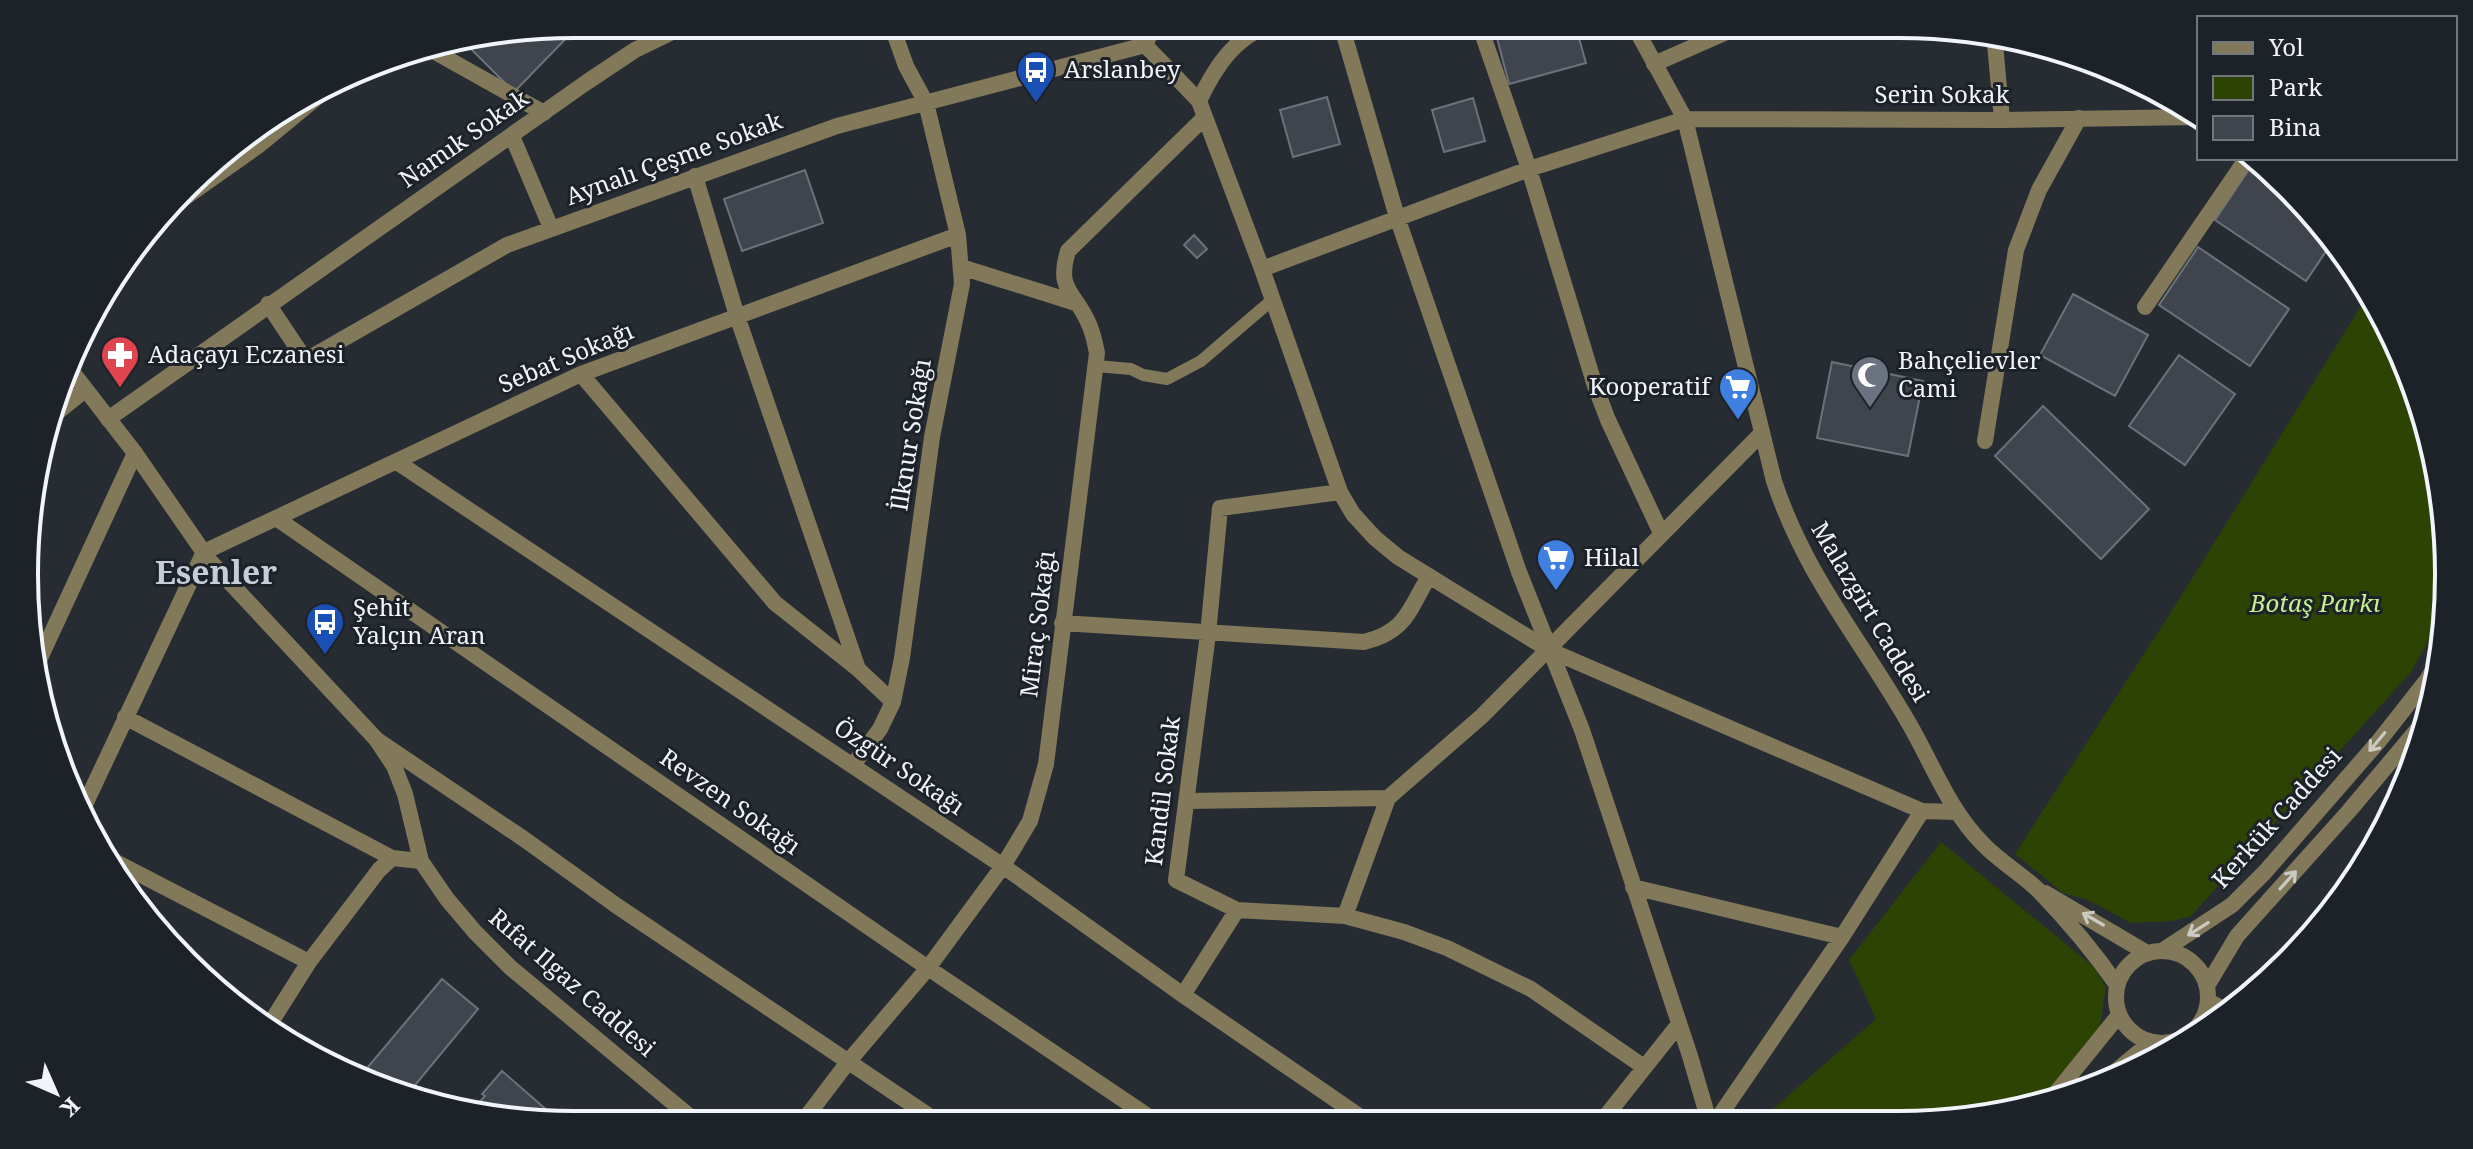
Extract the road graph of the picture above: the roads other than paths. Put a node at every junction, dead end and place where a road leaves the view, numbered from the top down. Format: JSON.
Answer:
{"nodes":[{"id":1,"x":655,"y":38,"type":"edge"},
{"id":2,"x":896,"y":38,"type":"edge"},
{"id":3,"x":1141,"y":38,"type":"edge"},
{"id":4,"x":1148,"y":38,"type":"edge"},
{"id":5,"x":1246,"y":38,"type":"edge"},
{"id":6,"x":1345,"y":38,"type":"edge"},
{"id":7,"x":1484,"y":38,"type":"edge"},
{"id":8,"x":1640,"y":38,"type":"edge"},
{"id":9,"x":1713,"y":38,"type":"edge"},
{"id":10,"x":1145,"y":45,"type":"junction"},
{"id":11,"x":1995,"y":47,"type":"edge"},
{"id":12,"x":440,"y":55,"type":"edge"},
{"id":13,"x":1654,"y":64,"type":"junction"},
{"id":14,"x":926,"y":103,"type":"junction"},
{"id":15,"x":1202,"y":109,"type":"junction"},
{"id":16,"x":544,"y":113,"type":"junction"},
{"id":17,"x":2179,"y":117,"type":"edge"},
{"id":18,"x":2079,"y":118,"type":"junction"},
{"id":19,"x":1685,"y":119,"type":"junction"},
{"id":20,"x":290,"y":120,"type":"edge"},
{"id":21,"x":2002,"y":120,"type":"junction"},
{"id":22,"x":512,"y":136,"type":"junction"},
{"id":23,"x":2243,"y":164,"type":"edge"},
{"id":24,"x":1529,"y":169,"type":"junction"},
{"id":25,"x":216,"y":176,"type":"edge"},
{"id":26,"x":695,"y":176,"type":"junction"},
{"id":27,"x":1397,"y":217,"type":"junction"},
{"id":28,"x":551,"y":228,"type":"junction"},
{"id":29,"x":958,"y":235,"type":"junction"},
{"id":30,"x":961,"y":267,"type":"junction"},
{"id":31,"x":1262,"y":269,"type":"junction"},
{"id":32,"x":1272,"y":300,"type":"junction"},
{"id":33,"x":1076,"y":303,"type":"junction"},
{"id":34,"x":268,"y":304,"type":"junction"},
{"id":35,"x":2145,"y":307,"type":"dead end"},
{"id":36,"x":737,"y":316,"type":"junction"},
{"id":37,"x":1096,"y":366,"type":"junction"},
{"id":38,"x":581,"y":374,"type":"junction"},
{"id":39,"x":76,"y":377,"type":"edge"},
{"id":40,"x":85,"y":390,"type":"junction"},
{"id":41,"x":65,"y":406,"type":"edge"},
{"id":42,"x":108,"y":419,"type":"junction"},
{"id":43,"x":1761,"y":434,"type":"junction"},
{"id":44,"x":1985,"y":441,"type":"dead end"},
{"id":45,"x":135,"y":453,"type":"junction"},
{"id":46,"x":397,"y":462,"type":"junction"},
{"id":47,"x":1340,"y":492,"type":"junction"},
{"id":48,"x":276,"y":518,"type":"junction"},
{"id":49,"x":1661,"y":533,"type":"junction"},
{"id":50,"x":204,"y":552,"type":"junction"},
{"id":51,"x":1429,"y":576,"type":"junction"},
{"id":52,"x":1062,"y":623,"type":"junction"},
{"id":53,"x":1208,"y":634,"type":"junction"},
{"id":54,"x":44,"y":650,"type":"edge"},
{"id":55,"x":1549,"y":650,"type":"junction"},
{"id":56,"x":858,"y":669,"type":"junction"},
{"id":57,"x":2425,"y":680,"type":"edge"},
{"id":58,"x":2411,"y":700,"type":"junction"},
{"id":59,"x":893,"y":702,"type":"junction"},
{"id":60,"x":2418,"y":707,"type":"edge"},
{"id":61,"x":125,"y":717,"type":"junction"},
{"id":62,"x":2410,"y":738,"type":"edge"},
{"id":63,"x":376,"y":739,"type":"junction"},
{"id":64,"x":853,"y":765,"type":"junction"},
{"id":65,"x":1388,"y":798,"type":"junction"},
{"id":66,"x":87,"y":799,"type":"edge"},
{"id":67,"x":1186,"y":801,"type":"junction"},
{"id":68,"x":1922,"y":811,"type":"junction"},
{"id":69,"x":1956,"y":812,"type":"junction"},
{"id":70,"x":392,"y":858,"type":"junction"},
{"id":71,"x":421,"y":861,"type":"junction"},
{"id":72,"x":124,"y":866,"type":"edge"},
{"id":73,"x":1003,"y":866,"type":"junction"},
{"id":74,"x":1633,"y":887,"type":"junction"},
{"id":75,"x":2036,"y":889,"type":"junction"},
{"id":76,"x":1237,"y":910,"type":"junction"},
{"id":77,"x":1345,"y":916,"type":"junction"},
{"id":78,"x":1842,"y":937,"type":"junction"},
{"id":79,"x":2155,"y":952,"type":"junction"},
{"id":80,"x":309,"y":962,"type":"junction"},
{"id":81,"x":928,"y":968,"type":"junction"},
{"id":82,"x":2117,"y":985,"type":"junction"},
{"id":83,"x":2207,"y":993,"type":"junction"},
{"id":84,"x":1183,"y":995,"type":"junction"},
{"id":85,"x":2220,"y":1004,"type":"edge"},
{"id":86,"x":2119,"y":1015,"type":"junction"},
{"id":87,"x":2203,"y":1016,"type":"edge"},
{"id":88,"x":273,"y":1019,"type":"edge"},
{"id":89,"x":1679,"y":1024,"type":"junction"},
{"id":90,"x":2155,"y":1046,"type":"edge"},
{"id":91,"x":848,"y":1062,"type":"junction"},
{"id":92,"x":1644,"y":1067,"type":"junction"},
{"id":93,"x":2062,"y":1086,"type":"edge"},
{"id":94,"x":683,"y":1111,"type":"edge"},
{"id":95,"x":811,"y":1111,"type":"edge"},
{"id":96,"x":922,"y":1111,"type":"edge"},
{"id":97,"x":1140,"y":1111,"type":"edge"},
{"id":98,"x":1352,"y":1111,"type":"edge"},
{"id":99,"x":1610,"y":1111,"type":"edge"},
{"id":100,"x":1706,"y":1111,"type":"edge"},
{"id":101,"x":1723,"y":1111,"type":"edge"}],
"edges":[{"from":1,"to":16,"type":"street","name":"Namık Sokak"},
{"from":2,"to":14,"type":"street","name":"İlknur Sokağı"},
{"from":3,"to":10,"type":"street"},
{"from":4,"to":10,"type":"street"},
{"from":5,"to":15,"type":"street","name":"Miraç Sokağı"},
{"from":6,"to":27,"type":"street"},
{"from":7,"to":24,"type":"street"},
{"from":8,"to":13,"type":"street","name":"Malazgirt Caddesi"},
{"from":9,"to":13,"type":"street"},
{"from":10,"to":14,"type":"street","name":"Aynalı Çeşme Sokak"},
{"from":10,"to":15,"type":"street"},
{"from":11,"to":21,"type":"street"},
{"from":12,"to":16,"type":"street"},
{"from":13,"to":19,"type":"street","name":"Malazgirt Caddesi"},
{"from":14,"to":26,"type":"street","name":"Aynalı Çeşme Sokak"},
{"from":14,"to":29,"type":"street","name":"İlknur Sokağı"},
{"from":15,"to":31,"type":"street"},
{"from":15,"to":33,"type":"street","name":"Miraç Sokağı"},
{"from":16,"to":22,"type":"street","name":"Namık Sokak"},
{"from":17,"to":18,"type":"street","name":"Serin Sokak"},
{"from":18,"to":21,"type":"street","name":"Serin Sokak"},
{"from":18,"to":44,"type":"street"},
{"from":19,"to":21,"type":"street","name":"Serin Sokak"},
{"from":19,"to":24,"type":"street","name":"Serin Sokak"},
{"from":19,"to":43,"type":"street","name":"Malazgirt Caddesi"},
{"from":20,"to":25,"type":"street"},
{"from":22,"to":28,"type":"street"},
{"from":22,"to":34,"type":"street","name":"Namık Sokak"},
{"from":23,"to":35,"type":"street"},
{"from":24,"to":27,"type":"street","name":"Serin Sokak"},
{"from":24,"to":49,"type":"street"},
{"from":26,"to":28,"type":"street","name":"Aynalı Çeşme Sokak"},
{"from":26,"to":36,"type":"street"},
{"from":27,"to":31,"type":"street","name":"Serin Sokak"},
{"from":27,"to":55,"type":"street"},
{"from":28,"to":34,"type":"street","name":"Aynalı Çeşme Sokak"},
{"from":29,"to":30,"type":"street","name":"İlknur Sokağı"},
{"from":29,"to":36,"type":"street","name":"Sebat Sokağı"},
{"from":30,"to":33,"type":"street"},
{"from":30,"to":59,"type":"street","name":"İlknur Sokağı"},
{"from":31,"to":32,"type":"street"},
{"from":32,"to":37,"type":"lane"},
{"from":32,"to":47,"type":"street"},
{"from":33,"to":37,"type":"street","name":"Miraç Sokağı"},
{"from":34,"to":42,"type":"street","name":"Namık Sokak"},
{"from":36,"to":38,"type":"street","name":"Sebat Sokağı"},
{"from":36,"to":56,"type":"street"},
{"from":37,"to":52,"type":"street","name":"Miraç Sokağı"},
{"from":38,"to":46,"type":"street","name":"Sebat Sokağı"},
{"from":38,"to":56,"type":"street"},
{"from":39,"to":40,"type":"street","name":"Rıfat Ilgaz Caddesi"},
{"from":40,"to":41,"type":"street"},
{"from":40,"to":42,"type":"street","name":"Rıfat Ilgaz Caddesi"},
{"from":42,"to":45,"type":"street","name":"Rıfat Ilgaz Caddesi"},
{"from":43,"to":49,"type":"street"},
{"from":43,"to":69,"type":"street","name":"Malazgirt Caddesi"},
{"from":45,"to":50,"type":"street","name":"Rıfat Ilgaz Caddesi"},
{"from":45,"to":54,"type":"street"},
{"from":46,"to":48,"type":"street","name":"Sebat Sokağı"},
{"from":46,"to":64,"type":"street","name":"Özgür Sokağı"},
{"from":47,"to":51,"type":"street"},
{"from":47,"to":53,"type":"street","name":"Kandil Sokak"},
{"from":48,"to":50,"type":"street","name":"Sebat Sokağı"},
{"from":48,"to":81,"type":"street","name":"Revzen Sokağı"},
{"from":49,"to":55,"type":"street"},
{"from":50,"to":61,"type":"street"},
{"from":50,"to":63,"type":"street","name":"Rıfat Ilgaz Caddesi"},
{"from":51,"to":53,"type":"street"},
{"from":51,"to":55,"type":"street"},
{"from":52,"to":53,"type":"street"},
{"from":52,"to":73,"type":"street","name":"Miraç Sokağı"},
{"from":53,"to":67,"type":"street","name":"Kandil Sokak"},
{"from":55,"to":65,"type":"street"},
{"from":55,"to":68,"type":"street"},
{"from":55,"to":74,"type":"street"},
{"from":56,"to":59,"type":"street"},
{"from":57,"to":58,"type":"street","name":"Kerkük Caddesi"},
{"from":58,"to":60,"type":"street","name":"Kerkük Caddesi"},
{"from":58,"to":79,"type":"street","name":"Kerkük Caddesi","one_way":true},
{"from":59,"to":64,"type":"street","name":"İlknur Sokağı"},
{"from":61,"to":66,"type":"street"},
{"from":61,"to":70,"type":"street"},
{"from":83,"to":62,"type":"street","name":"Kerkük Caddesi","one_way":true},
{"from":63,"to":71,"type":"street","name":"Rıfat Ilgaz Caddesi"},
{"from":63,"to":91,"type":"street"},
{"from":64,"to":73,"type":"street","name":"Özgür Sokağı"},
{"from":65,"to":67,"type":"street"},
{"from":65,"to":77,"type":"street"},
{"from":67,"to":76,"type":"street","name":"Kandil Sokak"},
{"from":68,"to":69,"type":"street"},
{"from":68,"to":78,"type":"street"},
{"from":69,"to":75,"type":"street","name":"Malazgirt Caddesi"},
{"from":70,"to":71,"type":"street"},
{"from":70,"to":80,"type":"street"},
{"from":71,"to":94,"type":"street","name":"Rıfat Ilgaz Caddesi"},
{"from":72,"to":80,"type":"street"},
{"from":73,"to":81,"type":"street","name":"Miraç Sokağı"},
{"from":73,"to":84,"type":"street","name":"Özgür Sokağı"},
{"from":74,"to":78,"type":"street"},
{"from":74,"to":89,"type":"street"},
{"from":79,"to":75,"type":"street","one_way":true},
{"from":75,"to":82,"type":"street","name":"Malazgirt Caddesi"},
{"from":76,"to":77,"type":"street","name":"Kandil Sokak"},
{"from":76,"to":84,"type":"street"},
{"from":77,"to":92,"type":"street","name":"Kandil Sokak"},
{"from":78,"to":101,"type":"street"},
{"from":79,"to":82,"type":"street"},
{"from":79,"to":83,"type":"street"},
{"from":80,"to":88,"type":"street"},
{"from":81,"to":91,"type":"street","name":"Miraç Sokağı"},
{"from":81,"to":97,"type":"street","name":"Revzen Sokağı"},
{"from":82,"to":86,"type":"street"},
{"from":83,"to":85,"type":"street"},
{"from":83,"to":87,"type":"street"},
{"from":84,"to":98,"type":"street","name":"Özgür Sokağı"},
{"from":86,"to":90,"type":"street"},
{"from":86,"to":93,"type":"street"},
{"from":89,"to":92,"type":"street"},
{"from":89,"to":100,"type":"street"},
{"from":91,"to":95,"type":"street","name":"Miraç Sokağı"},
{"from":91,"to":96,"type":"street"},
{"from":92,"to":99,"type":"street"}]}
